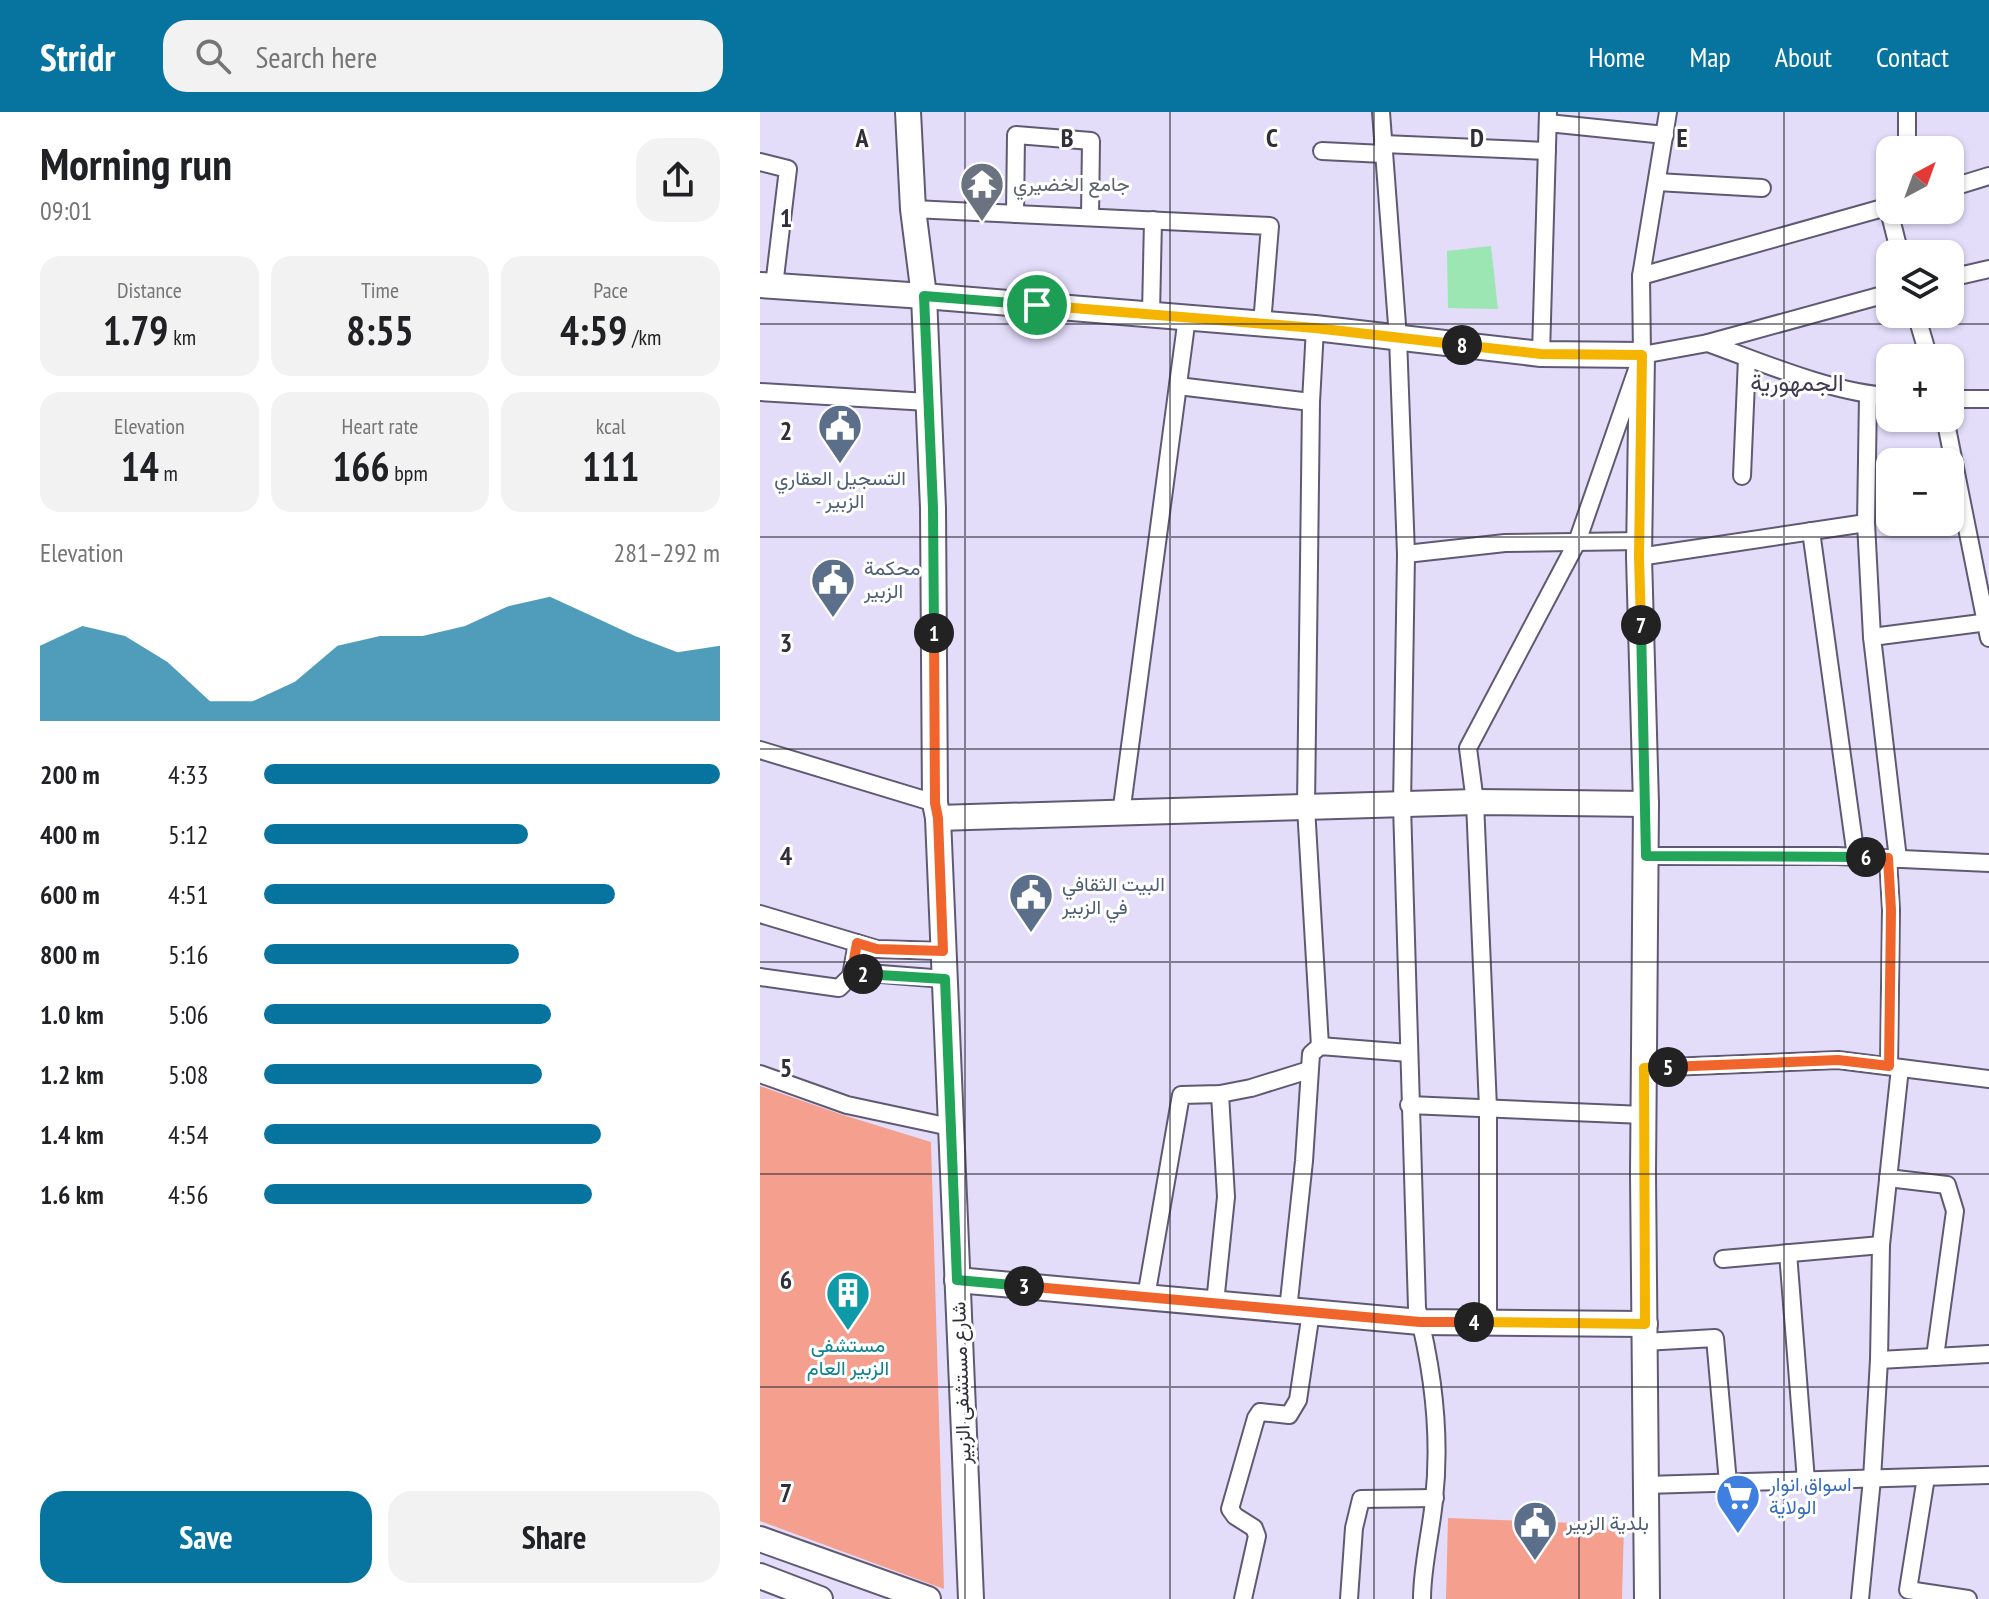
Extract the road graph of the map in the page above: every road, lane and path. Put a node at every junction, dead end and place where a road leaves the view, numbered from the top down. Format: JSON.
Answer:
{"nodes":[{"id":1,"x":908,"y":112,"type":"edge"},
{"id":2,"x":1381,"y":112,"type":"edge"},
{"id":3,"x":1668,"y":112,"type":"edge"},
{"id":4,"x":1907,"y":112,"type":"edge"},
{"id":5,"x":1548,"y":118,"type":"edge"},
{"id":6,"x":1665,"y":135,"type":"junction"},
{"id":7,"x":1907,"y":136,"type":"edge"},
{"id":8,"x":1384,"y":149,"type":"junction"},
{"id":9,"x":1322,"y":151,"type":"dead end"},
{"id":10,"x":1547,"y":151,"type":"junction"},
{"id":11,"x":760,"y":162,"type":"edge"},
{"id":12,"x":1989,"y":176,"type":"edge"},
{"id":13,"x":1657,"y":182,"type":"junction"},
{"id":14,"x":1964,"y":184,"type":"edge"},
{"id":15,"x":1762,"y":188,"type":"dead end"},
{"id":16,"x":913,"y":209,"type":"junction"},
{"id":17,"x":1876,"y":210,"type":"edge"},
{"id":18,"x":1015,"y":214,"type":"junction"},
{"id":19,"x":1090,"y":217,"type":"junction"},
{"id":20,"x":1153,"y":220,"type":"junction"},
{"id":21,"x":1989,"y":269,"type":"edge"},
{"id":22,"x":1964,"y":275,"type":"edge"},
{"id":23,"x":1641,"y":276,"type":"junction"},
{"id":24,"x":767,"y":286,"type":"edge"},
{"id":25,"x":924,"y":296,"type":"junction"},
{"id":26,"x":1876,"y":297,"type":"edge"},
{"id":27,"x":1151,"y":314,"type":"junction"},
{"id":28,"x":1187,"y":317,"type":"junction"},
{"id":29,"x":1262,"y":324,"type":"junction"},
{"id":30,"x":1315,"y":328,"type":"junction"},
{"id":31,"x":1398,"y":338,"type":"junction"},
{"id":32,"x":1708,"y":343,"type":"junction"},
{"id":33,"x":1541,"y":354,"type":"junction"},
{"id":34,"x":1642,"y":355,"type":"junction"},
{"id":35,"x":1747,"y":358,"type":"junction"},
{"id":36,"x":1178,"y":386,"type":"junction"},
{"id":37,"x":760,"y":392,"type":"edge"},
{"id":38,"x":1868,"y":396,"type":"junction"},
{"id":39,"x":1876,"y":396,"type":"edge"},
{"id":40,"x":1964,"y":399,"type":"edge"},
{"id":41,"x":1989,"y":399,"type":"edge"},
{"id":42,"x":928,"y":402,"type":"junction"},
{"id":43,"x":1311,"y":402,"type":"junction"},
{"id":44,"x":1948,"y":432,"type":"edge"},
{"id":45,"x":1742,"y":476,"type":"dead end"},
{"id":46,"x":1866,"y":523,"type":"junction"},
{"id":47,"x":1811,"y":531,"type":"junction"},
{"id":48,"x":1577,"y":542,"type":"junction"},
{"id":49,"x":1640,"y":549,"type":"junction"},
{"id":50,"x":1406,"y":554,"type":"junction"},
{"id":51,"x":1988,"y":627,"type":"edge"},
{"id":52,"x":1872,"y":637,"type":"junction"},
{"id":53,"x":760,"y":750,"type":"edge"},
{"id":54,"x":1475,"y":802,"type":"junction"},
{"id":55,"x":1646,"y":804,"type":"junction"},
{"id":56,"x":1402,"y":805,"type":"junction"},
{"id":57,"x":1306,"y":807,"type":"junction"},
{"id":58,"x":936,"y":810,"type":"junction"},
{"id":59,"x":1121,"y":814,"type":"junction"},
{"id":60,"x":1646,"y":856,"type":"junction"},
{"id":61,"x":1856,"y":857,"type":"junction"},
{"id":62,"x":1893,"y":859,"type":"junction"},
{"id":63,"x":1989,"y":863,"type":"edge"},
{"id":64,"x":760,"y":914,"type":"edge"},
{"id":65,"x":857,"y":943,"type":"junction"},
{"id":66,"x":943,"y":951,"type":"junction"},
{"id":67,"x":851,"y":976,"type":"junction"},
{"id":68,"x":760,"y":977,"type":"edge"},
{"id":69,"x":945,"y":979,"type":"junction"},
{"id":70,"x":1320,"y":1046,"type":"junction"},
{"id":71,"x":1409,"y":1053,"type":"junction"},
{"id":72,"x":1895,"y":1067,"type":"junction"},
{"id":73,"x":1644,"y":1068,"type":"junction"},
{"id":74,"x":1309,"y":1070,"type":"junction"},
{"id":75,"x":760,"y":1074,"type":"edge"},
{"id":76,"x":1989,"y":1079,"type":"edge"},
{"id":77,"x":1220,"y":1094,"type":"junction"},
{"id":78,"x":1409,"y":1105,"type":"junction"},
{"id":79,"x":1488,"y":1108,"type":"junction"},
{"id":80,"x":1644,"y":1115,"type":"junction"},
{"id":81,"x":950,"y":1127,"type":"junction"},
{"id":82,"x":1888,"y":1178,"type":"junction"},
{"id":83,"x":1881,"y":1245,"type":"junction"},
{"id":84,"x":1788,"y":1253,"type":"junction"},
{"id":85,"x":1723,"y":1259,"type":"dead end"},
{"id":86,"x":957,"y":1280,"type":"junction"},
{"id":87,"x":1146,"y":1297,"type":"junction"},
{"id":88,"x":1215,"y":1303,"type":"junction"},
{"id":89,"x":1299,"y":1311,"type":"junction"},
{"id":90,"x":1420,"y":1322,"type":"junction"},
{"id":91,"x":1488,"y":1323,"type":"junction"},
{"id":92,"x":1644,"y":1333,"type":"junction"},
{"id":93,"x":1989,"y":1354,"type":"edge"},
{"id":94,"x":1935,"y":1357,"type":"junction"},
{"id":95,"x":1879,"y":1360,"type":"junction"},
{"id":96,"x":1989,"y":1475,"type":"edge"},
{"id":97,"x":1926,"y":1477,"type":"junction"},
{"id":98,"x":1872,"y":1479,"type":"junction"},
{"id":99,"x":1806,"y":1481,"type":"junction"},
{"id":100,"x":1728,"y":1483,"type":"junction"},
{"id":101,"x":1646,"y":1485,"type":"junction"},
{"id":102,"x":1435,"y":1498,"type":"junction"},
{"id":103,"x":760,"y":1539,"type":"edge"},
{"id":104,"x":760,"y":1576,"type":"edge"},
{"id":105,"x":820,"y":1599,"type":"edge"},
{"id":106,"x":928,"y":1599,"type":"edge"},
{"id":107,"x":971,"y":1599,"type":"edge"},
{"id":108,"x":1243,"y":1599,"type":"edge"},
{"id":109,"x":1349,"y":1599,"type":"edge"},
{"id":110,"x":1422,"y":1599,"type":"edge"},
{"id":111,"x":1647,"y":1599,"type":"edge"},
{"id":112,"x":1860,"y":1599,"type":"edge"},
{"id":113,"x":1968,"y":1599,"type":"edge"}],
"edges":[{"from":1,"to":16,"type":"street","name":"شارع مستشفى الزبير"},
{"from":2,"to":8,"type":"street"},
{"from":3,"to":6,"type":"street"},
{"from":4,"to":7,"type":"street"},
{"from":5,"to":6,"type":"street"},
{"from":5,"to":10,"type":"street"},
{"from":6,"to":13,"type":"street"},
{"from":8,"to":9,"type":"street"},
{"from":8,"to":10,"type":"street"},
{"from":8,"to":31,"type":"street"},
{"from":10,"to":33,"type":"street"},
{"from":11,"to":24,"type":"street"},
{"from":12,"to":14,"type":"street"},
{"from":13,"to":15,"type":"street"},
{"from":13,"to":23,"type":"street"},
{"from":16,"to":18,"type":"street"},
{"from":16,"to":25,"type":"street","name":"شارع مستشفى الزبير"},
{"from":17,"to":23,"type":"street"},
{"from":18,"to":19,"type":"street"},
{"from":18,"to":19,"type":"street"},
{"from":19,"to":20,"type":"street"},
{"from":20,"to":27,"type":"street"},
{"from":20,"to":29,"type":"street"},
{"from":21,"to":22,"type":"street"},
{"from":23,"to":34,"type":"street"},
{"from":24,"to":25,"type":"street"},
{"from":25,"to":27,"type":"street"},
{"from":25,"to":42,"type":"street","name":"شارع مستشفى الزبير"},
{"from":26,"to":32,"type":"street"},
{"from":27,"to":28,"type":"street"},
{"from":28,"to":29,"type":"street"},
{"from":28,"to":36,"type":"street"},
{"from":29,"to":30,"type":"street"},
{"from":30,"to":31,"type":"street"},
{"from":30,"to":43,"type":"street"},
{"from":31,"to":33,"type":"street"},
{"from":31,"to":50,"type":"street"},
{"from":32,"to":34,"type":"street"},
{"from":32,"to":35,"type":"street"},
{"from":33,"to":34,"type":"street"},
{"from":34,"to":48,"type":"street"},
{"from":34,"to":49,"type":"street"},
{"from":35,"to":38,"type":"street"},
{"from":35,"to":45,"type":"street"},
{"from":36,"to":43,"type":"street"},
{"from":36,"to":59,"type":"street"},
{"from":37,"to":42,"type":"street"},
{"from":38,"to":39,"type":"street"},
{"from":38,"to":46,"type":"street"},
{"from":40,"to":41,"type":"street"},
{"from":42,"to":58,"type":"street","name":"شارع مستشفى الزبير"},
{"from":43,"to":57,"type":"street"},
{"from":44,"to":51,"type":"street"},
{"from":46,"to":47,"type":"street"},
{"from":46,"to":52,"type":"street"},
{"from":47,"to":49,"type":"street"},
{"from":47,"to":61,"type":"street"},
{"from":48,"to":49,"type":"street"},
{"from":48,"to":50,"type":"street"},
{"from":48,"to":54,"type":"street"},
{"from":49,"to":55,"type":"street"},
{"from":50,"to":56,"type":"street"},
{"from":51,"to":52,"type":"street"},
{"from":52,"to":62,"type":"street"},
{"from":53,"to":58,"type":"street"},
{"from":54,"to":55,"type":"street"},
{"from":54,"to":56,"type":"street"},
{"from":54,"to":79,"type":"street"},
{"from":55,"to":60,"type":"street"},
{"from":56,"to":57,"type":"street"},
{"from":56,"to":71,"type":"street"},
{"from":57,"to":59,"type":"street"},
{"from":57,"to":70,"type":"street"},
{"from":58,"to":59,"type":"street"},
{"from":58,"to":66,"type":"street","name":"شارع مستشفى الزبير"},
{"from":60,"to":61,"type":"street"},
{"from":60,"to":73,"type":"street"},
{"from":61,"to":62,"type":"street"},
{"from":62,"to":63,"type":"street"},
{"from":62,"to":72,"type":"street"},
{"from":64,"to":65,"type":"street"},
{"from":65,"to":66,"type":"street"},
{"from":65,"to":67,"type":"street"},
{"from":66,"to":69,"type":"street","name":"شارع مستشفى الزبير"},
{"from":67,"to":68,"type":"street"},
{"from":67,"to":69,"type":"street"},
{"from":69,"to":81,"type":"street","name":"شارع مستشفى الزبير"},
{"from":70,"to":71,"type":"street"},
{"from":70,"to":74,"type":"street"},
{"from":71,"to":78,"type":"street"},
{"from":72,"to":73,"type":"street"},
{"from":72,"to":76,"type":"street"},
{"from":72,"to":82,"type":"street"},
{"from":73,"to":80,"type":"street"},
{"from":74,"to":77,"type":"street"},
{"from":74,"to":89,"type":"street"},
{"from":75,"to":81,"type":"street"},
{"from":77,"to":87,"type":"street"},
{"from":77,"to":88,"type":"street"},
{"from":78,"to":79,"type":"street"},
{"from":78,"to":90,"type":"street"},
{"from":79,"to":80,"type":"street"},
{"from":79,"to":91,"type":"street"},
{"from":80,"to":92,"type":"street"},
{"from":81,"to":86,"type":"street","name":"شارع مستشفى الزبير"},
{"from":82,"to":83,"type":"street"},
{"from":82,"to":94,"type":"street"},
{"from":83,"to":84,"type":"street"},
{"from":83,"to":95,"type":"street"},
{"from":84,"to":85,"type":"street"},
{"from":84,"to":99,"type":"street"},
{"from":86,"to":87,"type":"street"},
{"from":86,"to":107,"type":"street","name":"شارع مستشفى الزبير"},
{"from":87,"to":88,"type":"street"},
{"from":88,"to":89,"type":"street"},
{"from":89,"to":90,"type":"street"},
{"from":89,"to":108,"type":"street"},
{"from":90,"to":91,"type":"street"},
{"from":90,"to":102,"type":"street"},
{"from":91,"to":92,"type":"street"},
{"from":92,"to":100,"type":"street"},
{"from":92,"to":101,"type":"street"},
{"from":93,"to":94,"type":"street"},
{"from":94,"to":95,"type":"street"},
{"from":95,"to":98,"type":"street"},
{"from":96,"to":97,"type":"street"},
{"from":97,"to":98,"type":"street"},
{"from":97,"to":113,"type":"street"},
{"from":98,"to":99,"type":"street"},
{"from":98,"to":112,"type":"street"},
{"from":99,"to":100,"type":"street"},
{"from":100,"to":101,"type":"street"},
{"from":101,"to":111,"type":"street"},
{"from":102,"to":109,"type":"street"},
{"from":102,"to":110,"type":"street"},
{"from":103,"to":106,"type":"street"},
{"from":104,"to":105,"type":"street"}]}
